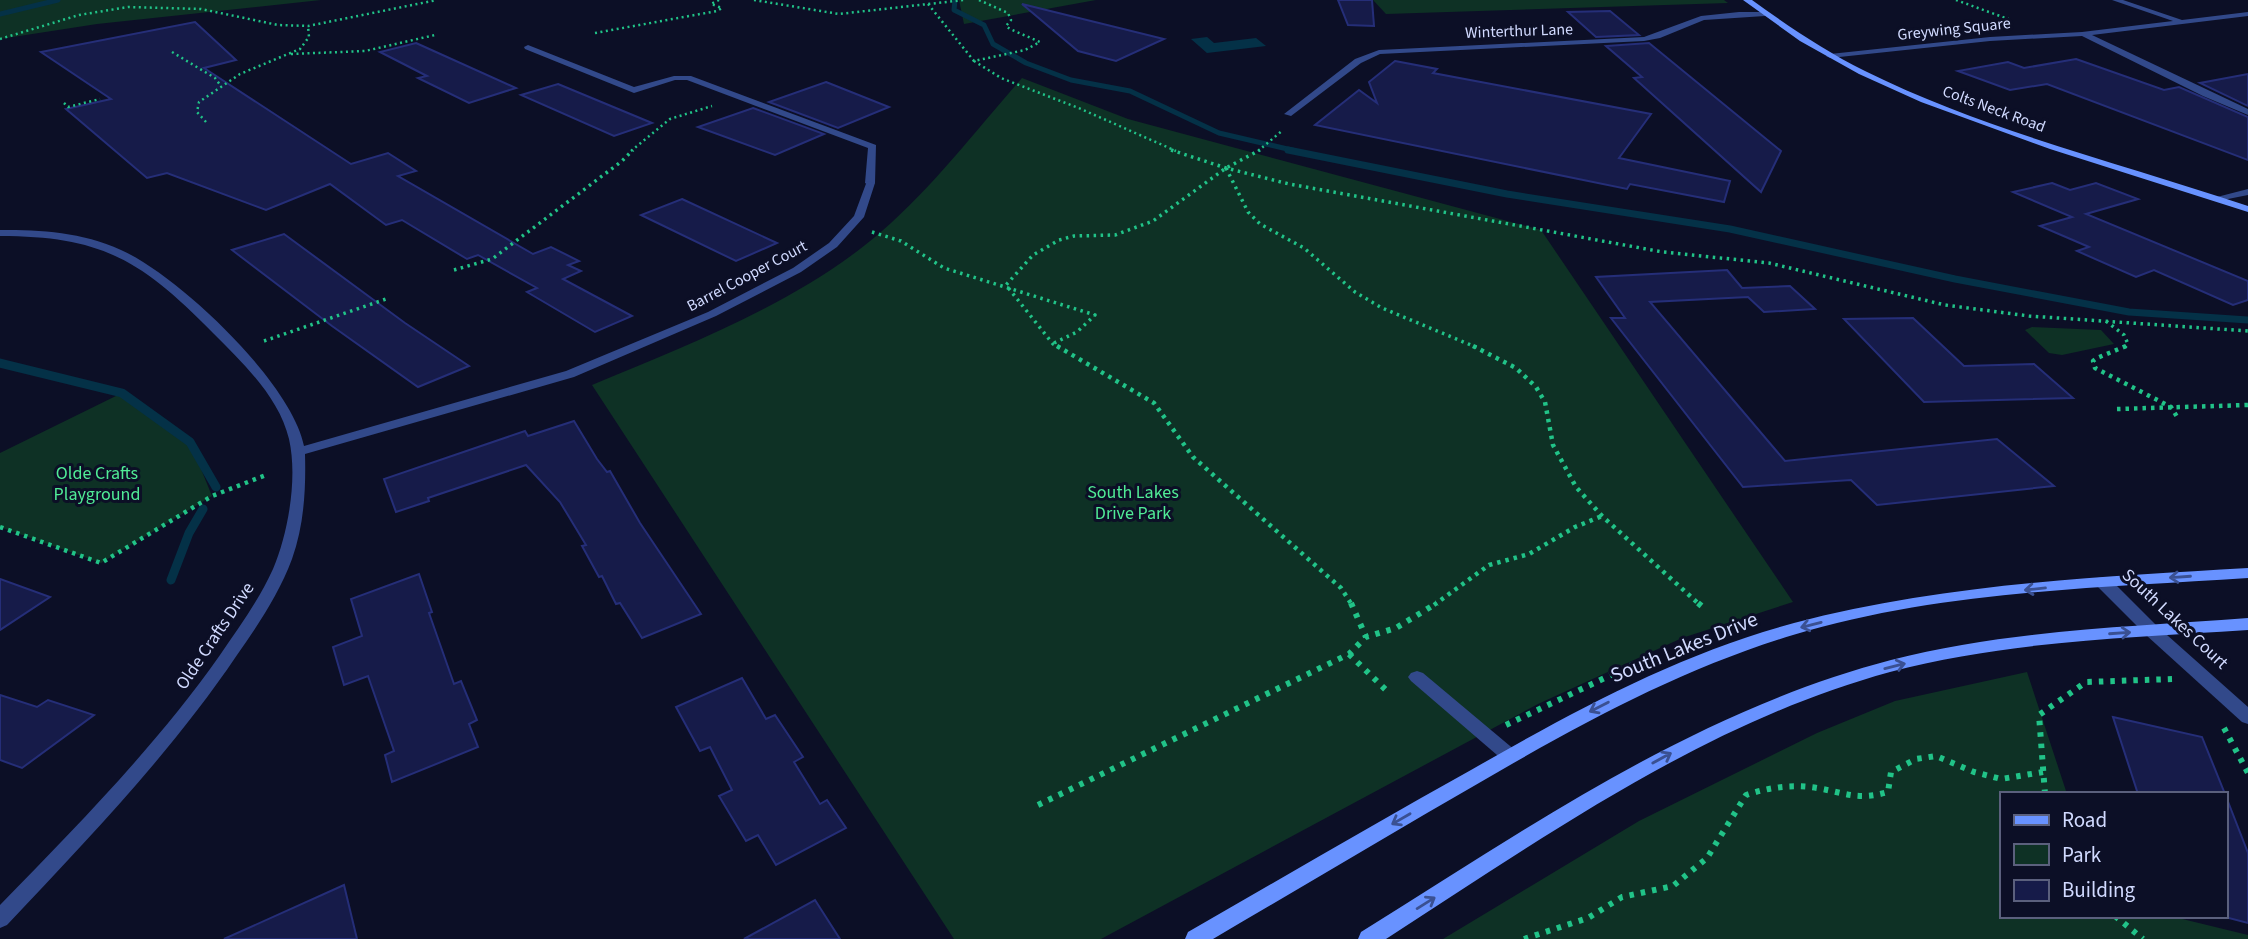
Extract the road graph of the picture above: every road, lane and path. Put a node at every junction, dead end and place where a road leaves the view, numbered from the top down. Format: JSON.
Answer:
{"nodes":[{"id":1,"x":437,"y":0,"type":"edge"},
{"id":2,"x":719,"y":0,"type":"edge"},
{"id":3,"x":754,"y":0,"type":"edge"},
{"id":4,"x":964,"y":0,"type":"edge"},
{"id":5,"x":979,"y":0,"type":"edge"},
{"id":6,"x":1747,"y":0,"type":"edge"},
{"id":7,"x":1956,"y":0,"type":"edge"},
{"id":8,"x":2116,"y":0,"type":"edge"},
{"id":9,"x":928,"y":4,"type":"junction"},
{"id":10,"x":1765,"y":14,"type":"junction"},
{"id":11,"x":2248,"y":14,"type":"edge"},
{"id":12,"x":2181,"y":21,"type":"junction"},
{"id":13,"x":308,"y":26,"type":"junction"},
{"id":14,"x":595,"y":33,"type":"dead end"},
{"id":15,"x":2082,"y":34,"type":"junction"},
{"id":16,"x":435,"y":36,"type":"dead end"},
{"id":17,"x":2038,"y":36,"type":"junction"},
{"id":18,"x":0,"y":39,"type":"edge"},
{"id":19,"x":528,"y":47,"type":"dead end"},
{"id":20,"x":172,"y":52,"type":"dead end"},
{"id":21,"x":290,"y":54,"type":"junction"},
{"id":22,"x":1830,"y":56,"type":"junction"},
{"id":23,"x":974,"y":61,"type":"junction"},
{"id":24,"x":221,"y":86,"type":"junction"},
{"id":25,"x":100,"y":99,"type":"dead end"},
{"id":26,"x":64,"y":103,"type":"dead end"},
{"id":27,"x":714,"y":105,"type":"dead end"},
{"id":28,"x":2248,"y":112,"type":"edge"},
{"id":29,"x":1288,"y":114,"type":"dead end"},
{"id":30,"x":206,"y":122,"type":"dead end"},
{"id":31,"x":1291,"y":125,"type":"dead end"},
{"id":32,"x":1226,"y":168,"type":"junction"},
{"id":33,"x":2248,"y":192,"type":"edge"},
{"id":34,"x":2218,"y":198,"type":"junction"},
{"id":35,"x":2248,"y":209,"type":"edge"},
{"id":36,"x":872,"y":232,"type":"dead end"},
{"id":37,"x":0,"y":233,"type":"edge"},
{"id":38,"x":454,"y":270,"type":"dead end"},
{"id":39,"x":1006,"y":285,"type":"junction"},
{"id":40,"x":389,"y":298,"type":"dead end"},
{"id":41,"x":2105,"y":321,"type":"junction"},
{"id":42,"x":2248,"y":331,"type":"edge"},
{"id":43,"x":264,"y":341,"type":"dead end"},
{"id":44,"x":1053,"y":344,"type":"junction"},
{"id":45,"x":2248,"y":405,"type":"edge"},
{"id":46,"x":2171,"y":407,"type":"junction"},
{"id":47,"x":2117,"y":409,"type":"dead end"},
{"id":48,"x":2179,"y":421,"type":"dead end"},
{"id":49,"x":298,"y":453,"type":"junction"},
{"id":50,"x":266,"y":475,"type":"dead end"},
{"id":51,"x":1602,"y":516,"type":"junction"},
{"id":52,"x":0,"y":527,"type":"edge"},
{"id":53,"x":2248,"y":573,"type":"edge"},
{"id":54,"x":2103,"y":582,"type":"junction"},
{"id":55,"x":1704,"y":608,"type":"dead end"},
{"id":56,"x":2248,"y":624,"type":"edge"},
{"id":57,"x":2152,"y":631,"type":"junction"},
{"id":58,"x":1366,"y":637,"type":"junction"},
{"id":59,"x":1349,"y":654,"type":"junction"},
{"id":60,"x":1417,"y":677,"type":"dead end"},
{"id":61,"x":2177,"y":680,"type":"dead end"},
{"id":62,"x":1388,"y":692,"type":"dead end"},
{"id":63,"x":2248,"y":717,"type":"edge"},
{"id":64,"x":2222,"y":725,"type":"dead end"},
{"id":65,"x":1510,"y":757,"type":"junction"},
{"id":66,"x":2043,"y":772,"type":"junction"},
{"id":67,"x":2248,"y":773,"type":"edge"},
{"id":68,"x":2045,"y":792,"type":"edge"},
{"id":69,"x":1038,"y":805,"type":"dead end"},
{"id":70,"x":2117,"y":918,"type":"edge"},
{"id":71,"x":0,"y":919,"type":"edge"},
{"id":72,"x":1195,"y":939,"type":"edge"},
{"id":73,"x":1368,"y":939,"type":"edge"},
{"id":74,"x":1524,"y":939,"type":"edge"},
{"id":75,"x":2143,"y":939,"type":"edge"}],
"edges":[{"from":1,"to":13,"type":"path"},
{"from":2,"to":14,"type":"path"},
{"from":3,"to":9,"type":"path"},
{"from":4,"to":9,"type":"path"},
{"from":5,"to":23,"type":"path"},
{"from":6,"to":10,"type":"main road","name":"Colts Neck Road"},
{"from":7,"to":17,"type":"path"},
{"from":8,"to":12,"type":"street","name":"Greywing Square"},
{"from":9,"to":23,"type":"path"},
{"from":10,"to":22,"type":"main road","name":"Colts Neck Road"},
{"from":10,"to":29,"type":"street","name":"Winterthur Lane"},
{"from":11,"to":12,"type":"street","name":"Greywing Square"},
{"from":12,"to":15,"type":"street","name":"Greywing Square"},
{"from":13,"to":18,"type":"path"},
{"from":13,"to":21,"type":"path"},
{"from":15,"to":17,"type":"street","name":"Greywing Square"},
{"from":15,"to":28,"type":"street","name":"Greywing Square"},
{"from":16,"to":21,"type":"path"},
{"from":17,"to":22,"type":"street","name":"Greywing Square"},
{"from":19,"to":49,"type":"street","name":"Barrel Cooper Court"},
{"from":20,"to":24,"type":"path"},
{"from":21,"to":24,"type":"path"},
{"from":22,"to":34,"type":"main road","name":"Colts Neck Road"},
{"from":23,"to":32,"type":"path"},
{"from":24,"to":30,"type":"path"},
{"from":25,"to":26,"type":"path"},
{"from":27,"to":38,"type":"path"},
{"from":31,"to":32,"type":"path"},
{"from":32,"to":39,"type":"path"},
{"from":32,"to":41,"type":"path"},
{"from":32,"to":51,"type":"path"},
{"from":33,"to":34,"type":"street"},
{"from":34,"to":35,"type":"main road","name":"Colts Neck Road"},
{"from":36,"to":39,"type":"path"},
{"from":37,"to":49,"type":"street","name":"Olde Crafts Drive"},
{"from":39,"to":44,"type":"path"},
{"from":39,"to":44,"type":"path"},
{"from":40,"to":43,"type":"path"},
{"from":41,"to":42,"type":"path"},
{"from":41,"to":46,"type":"path"},
{"from":44,"to":58,"type":"path"},
{"from":45,"to":46,"type":"path"},
{"from":46,"to":47,"type":"path"},
{"from":46,"to":48,"type":"path"},
{"from":49,"to":71,"type":"street","name":"Olde Crafts Drive"},
{"from":50,"to":52,"type":"path"},
{"from":51,"to":55,"type":"path"},
{"from":51,"to":58,"type":"path"},
{"from":53,"to":54,"type":"main road","name":"South Lakes Drive","one_way":true},
{"from":54,"to":57,"type":"street","name":"South Lakes Court"},
{"from":54,"to":65,"type":"main road","name":"South Lakes Drive","one_way":true},
{"from":56,"to":57,"type":"main road"},
{"from":57,"to":63,"type":"street","name":"South Lakes Court"},
{"from":73,"to":57,"type":"main road","one_way":true},
{"from":58,"to":59,"type":"path"},
{"from":59,"to":62,"type":"path"},
{"from":59,"to":69,"type":"path"},
{"from":60,"to":65,"type":"street"},
{"from":61,"to":66,"type":"path"},
{"from":64,"to":67,"type":"path"},
{"from":65,"to":72,"type":"main road","name":"South Lakes Drive","one_way":true},
{"from":66,"to":68,"type":"path"},
{"from":66,"to":74,"type":"path"},
{"from":70,"to":75,"type":"path"}]}
